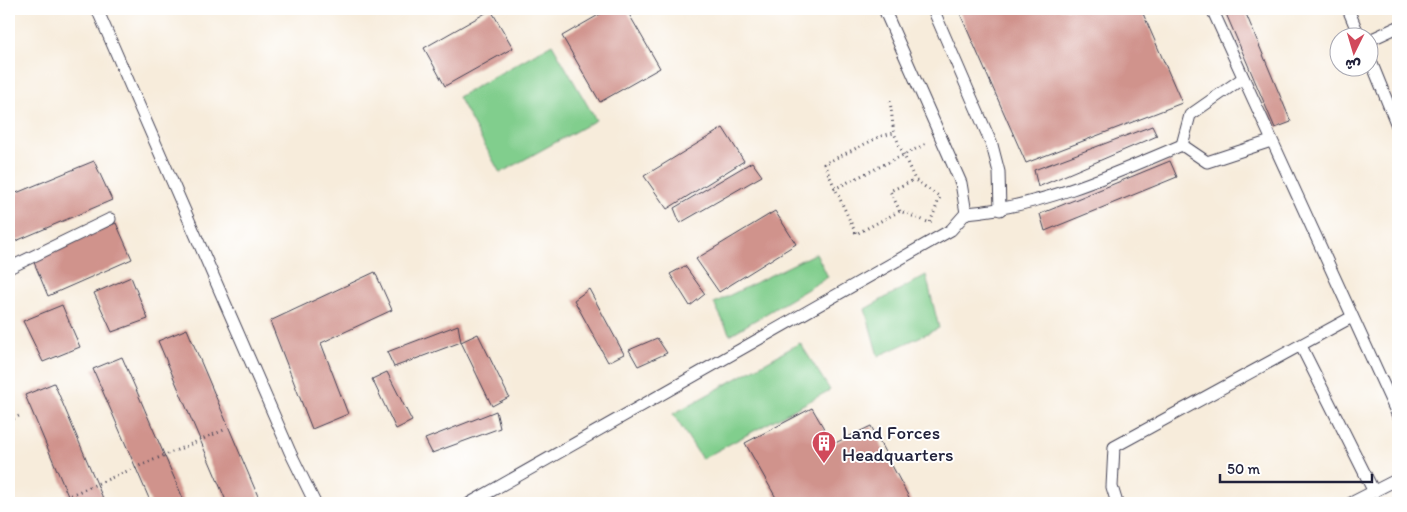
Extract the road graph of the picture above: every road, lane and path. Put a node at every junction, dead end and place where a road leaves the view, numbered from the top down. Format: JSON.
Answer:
{"nodes":[{"id":1,"x":97,"y":9,"type":"edge"},
{"id":2,"x":884,"y":9,"type":"edge"},
{"id":3,"x":933,"y":9,"type":"edge"},
{"id":4,"x":1212,"y":9,"type":"edge"},
{"id":5,"x":1348,"y":9,"type":"edge"},
{"id":6,"x":1398,"y":27,"type":"edge"},
{"id":7,"x":1356,"y":28,"type":"edge"},
{"id":8,"x":1380,"y":35,"type":"edge"},
{"id":9,"x":1243,"y":78,"type":"junction"},
{"id":10,"x":1378,"y":78,"type":"edge"},
{"id":11,"x":890,"y":101,"type":"dead end"},
{"id":12,"x":1398,"y":128,"type":"edge"},
{"id":13,"x":894,"y":134,"type":"junction"},
{"id":14,"x":940,"y":136,"type":"junction"},
{"id":15,"x":1271,"y":141,"type":"junction"},
{"id":16,"x":1182,"y":145,"type":"junction"},
{"id":17,"x":904,"y":155,"type":"junction"},
{"id":18,"x":915,"y":180,"type":"junction"},
{"id":19,"x":834,"y":189,"type":"junction"},
{"id":20,"x":1000,"y":210,"type":"junction"},
{"id":21,"x":900,"y":211,"type":"junction"},
{"id":22,"x":966,"y":213,"type":"junction"},
{"id":23,"x":110,"y":219,"type":"dead end"},
{"id":24,"x":9,"y":268,"type":"edge"},
{"id":25,"x":1352,"y":317,"type":"junction"},
{"id":26,"x":1301,"y":346,"type":"junction"},
{"id":27,"x":21,"y":416,"type":"dead end"},
{"id":28,"x":1398,"y":416,"type":"edge"},
{"id":29,"x":9,"y":421,"type":"edge"},
{"id":30,"x":224,"y":430,"type":"dead end"},
{"id":31,"x":1398,"y":479,"type":"edge"},
{"id":32,"x":1374,"y":492,"type":"junction"},
{"id":33,"x":1356,"y":502,"type":"edge"},
{"id":34,"x":52,"y":503,"type":"edge"},
{"id":35,"x":315,"y":503,"type":"edge"},
{"id":36,"x":470,"y":503,"type":"edge"},
{"id":37,"x":1117,"y":503,"type":"edge"}],
"edges":[{"from":1,"to":35,"type":"lane"},
{"from":2,"to":14,"type":"lane"},
{"from":3,"to":20,"type":"lane"},
{"from":4,"to":9,"type":"lane"},
{"from":5,"to":7,"type":"lane"},
{"from":6,"to":8,"type":"lane"},
{"from":9,"to":15,"type":"lane"},
{"from":9,"to":16,"type":"lane"},
{"from":10,"to":12,"type":"lane"},
{"from":11,"to":13,"type":"path"},
{"from":13,"to":17,"type":"path"},
{"from":13,"to":19,"type":"path"},
{"from":14,"to":17,"type":"path"},
{"from":14,"to":22,"type":"lane"},
{"from":15,"to":16,"type":"lane"},
{"from":15,"to":25,"type":"lane"},
{"from":16,"to":20,"type":"lane"},
{"from":17,"to":18,"type":"path"},
{"from":17,"to":19,"type":"path"},
{"from":18,"to":21,"type":"path"},
{"from":18,"to":21,"type":"path"},
{"from":19,"to":21,"type":"path"},
{"from":20,"to":22,"type":"lane"},
{"from":22,"to":36,"type":"lane"},
{"from":23,"to":24,"type":"lane"},
{"from":25,"to":26,"type":"lane"},
{"from":25,"to":28,"type":"lane"},
{"from":26,"to":32,"type":"lane"},
{"from":26,"to":37,"type":"lane"},
{"from":27,"to":29,"type":"path"},
{"from":30,"to":34,"type":"path"},
{"from":31,"to":32,"type":"lane"},
{"from":32,"to":33,"type":"lane"}]}
